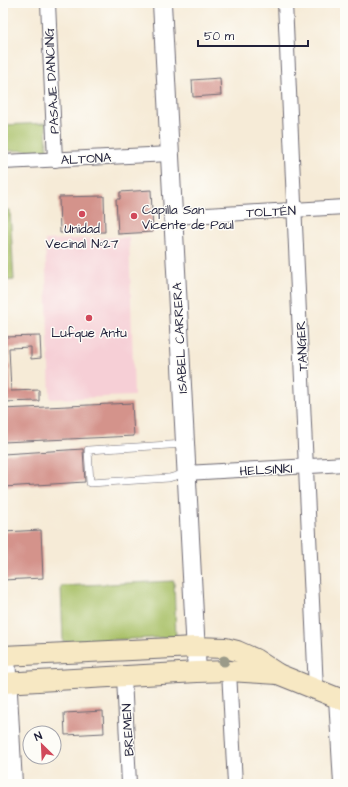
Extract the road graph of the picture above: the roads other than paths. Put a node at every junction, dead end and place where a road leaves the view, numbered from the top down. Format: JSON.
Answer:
{"nodes":[{"id":1,"x":48,"y":3,"type":"edge"},
{"id":2,"x":162,"y":3,"type":"edge"},
{"id":3,"x":285,"y":3,"type":"edge"},
{"id":4,"x":170,"y":154,"type":"junction"},
{"id":5,"x":55,"y":160,"type":"junction"},
{"id":6,"x":3,"y":162,"type":"edge"},
{"id":7,"x":345,"y":207,"type":"edge"},
{"id":8,"x":294,"y":210,"type":"junction"},
{"id":9,"x":173,"y":217,"type":"junction"},
{"id":10,"x":185,"y":444,"type":"junction"},
{"id":11,"x":345,"y":464,"type":"edge"},
{"id":12,"x":306,"y":466,"type":"junction"},
{"id":13,"x":186,"y":473,"type":"junction"},
{"id":14,"x":195,"y":647,"type":"junction"},
{"id":15,"x":4,"y":656,"type":"edge"},
{"id":16,"x":197,"y":672,"type":"junction"},
{"id":17,"x":229,"y":672,"type":"junction"},
{"id":18,"x":278,"y":674,"type":"junction"},
{"id":19,"x":124,"y":676,"type":"junction"},
{"id":20,"x":5,"y":683,"type":"edge"},
{"id":21,"x":316,"y":690,"type":"junction"},
{"id":22,"x":341,"y":700,"type":"edge"},
{"id":23,"x":13,"y":784,"type":"edge"},
{"id":24,"x":129,"y":784,"type":"edge"},
{"id":25,"x":235,"y":784,"type":"edge"},
{"id":26,"x":341,"y":784,"type":"edge"}],
"edges":[{"from":1,"to":5,"type":"street","name":"PASAJE DANCING"},
{"from":2,"to":4,"type":"street","name":"ISABEL CARRERA"},
{"from":3,"to":8,"type":"street","name":"TANGER"},
{"from":4,"to":5,"type":"street","name":"ALTONA"},
{"from":4,"to":9,"type":"street","name":"ISABEL CARRERA"},
{"from":5,"to":6,"type":"street","name":"ALTONA"},
{"from":7,"to":8,"type":"street","name":"TOLTÉN"},
{"from":8,"to":9,"type":"street","name":"TOLTÉN"},
{"from":8,"to":12,"type":"street","name":"TANGER"},
{"from":9,"to":10,"type":"street","name":"ISABEL CARRERA"},
{"from":10,"to":13,"type":"street","name":"ISABEL CARRERA"},
{"from":10,"to":13,"type":"lane"},
{"from":11,"to":12,"type":"street","name":"HELSINKI"},
{"from":12,"to":13,"type":"street","name":"HELSINKI"},
{"from":12,"to":21,"type":"street","name":"TANGER"},
{"from":13,"to":14,"type":"street","name":"ISABEL CARRERA"},
{"from":14,"to":15,"type":"main road"},
{"from":14,"to":16,"type":"street","name":"ISABEL CARRERA"},
{"from":14,"to":18,"type":"main road"},
{"from":15,"to":20,"type":"street"},
{"from":16,"to":17,"type":"main road"},
{"from":16,"to":19,"type":"main road"},
{"from":17,"to":18,"type":"main road"},
{"from":17,"to":25,"type":"street"},
{"from":18,"to":21,"type":"main road"},
{"from":19,"to":20,"type":"main road"},
{"from":19,"to":24,"type":"street","name":"BREMEN"},
{"from":20,"to":23,"type":"street"},
{"from":21,"to":22,"type":"main road"},
{"from":22,"to":26,"type":"street"}]}
